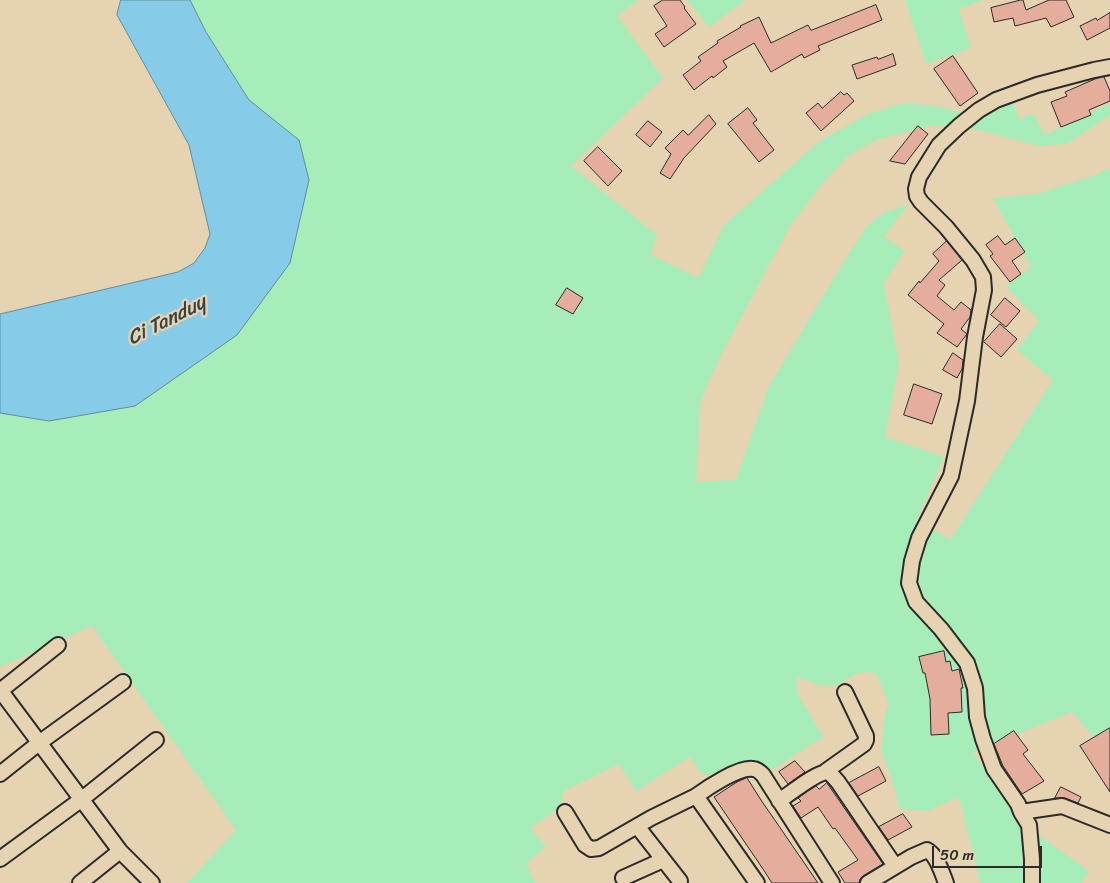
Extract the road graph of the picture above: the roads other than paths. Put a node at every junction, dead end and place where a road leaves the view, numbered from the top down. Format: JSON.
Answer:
{"nodes":[{"id":1,"x":1110,"y":67,"type":"edge"},
{"id":2,"x":58,"y":645,"type":"dead end"},
{"id":3,"x":123,"y":682,"type":"dead end"},
{"id":4,"x":0,"y":691,"type":"edge"},
{"id":5,"x":845,"y":692,"type":"dead end"},
{"id":6,"x":156,"y":740,"type":"dead end"},
{"id":7,"x":39,"y":743,"type":"junction"},
{"id":8,"x":826,"y":771,"type":"junction"},
{"id":9,"x":0,"y":774,"type":"edge"},
{"id":10,"x":696,"y":796,"type":"junction"},
{"id":11,"x":82,"y":799,"type":"junction"},
{"id":12,"x":779,"y":801,"type":"junction"},
{"id":13,"x":565,"y":812,"type":"dead end"},
{"id":14,"x":1021,"y":812,"type":"junction"},
{"id":15,"x":1110,"y":825,"type":"edge"},
{"id":16,"x":637,"y":826,"type":"junction"},
{"id":17,"x":120,"y":852,"type":"junction"},
{"id":18,"x":0,"y":859,"type":"edge"},
{"id":19,"x":663,"y":860,"type":"junction"},
{"id":20,"x":895,"y":866,"type":"junction"},
{"id":21,"x":623,"y":878,"type":"dead end"},
{"id":22,"x":680,"y":881,"type":"dead end"},
{"id":23,"x":80,"y":883,"type":"edge"},
{"id":24,"x":152,"y":883,"type":"edge"},
{"id":25,"x":757,"y":883,"type":"edge"},
{"id":26,"x":832,"y":883,"type":"edge"},
{"id":27,"x":868,"y":883,"type":"edge"},
{"id":28,"x":946,"y":883,"type":"edge"},
{"id":29,"x":1032,"y":883,"type":"edge"}],
"edges":[{"from":1,"to":14,"type":"street"},
{"from":2,"to":4,"type":"street"},
{"from":3,"to":7,"type":"street"},
{"from":4,"to":7,"type":"street"},
{"from":5,"to":8,"type":"street"},
{"from":6,"to":11,"type":"street"},
{"from":7,"to":9,"type":"street"},
{"from":7,"to":11,"type":"street"},
{"from":8,"to":12,"type":"street"},
{"from":8,"to":20,"type":"street"},
{"from":10,"to":12,"type":"street"},
{"from":10,"to":16,"type":"street"},
{"from":10,"to":25,"type":"street"},
{"from":11,"to":17,"type":"street"},
{"from":11,"to":18,"type":"street"},
{"from":12,"to":26,"type":"street"},
{"from":13,"to":16,"type":"street"},
{"from":14,"to":15,"type":"street"},
{"from":14,"to":29,"type":"street"},
{"from":16,"to":19,"type":"street"},
{"from":17,"to":23,"type":"street"},
{"from":17,"to":24,"type":"street"},
{"from":19,"to":21,"type":"street"},
{"from":19,"to":22,"type":"street"},
{"from":20,"to":27,"type":"street"},
{"from":20,"to":28,"type":"street"}]}
